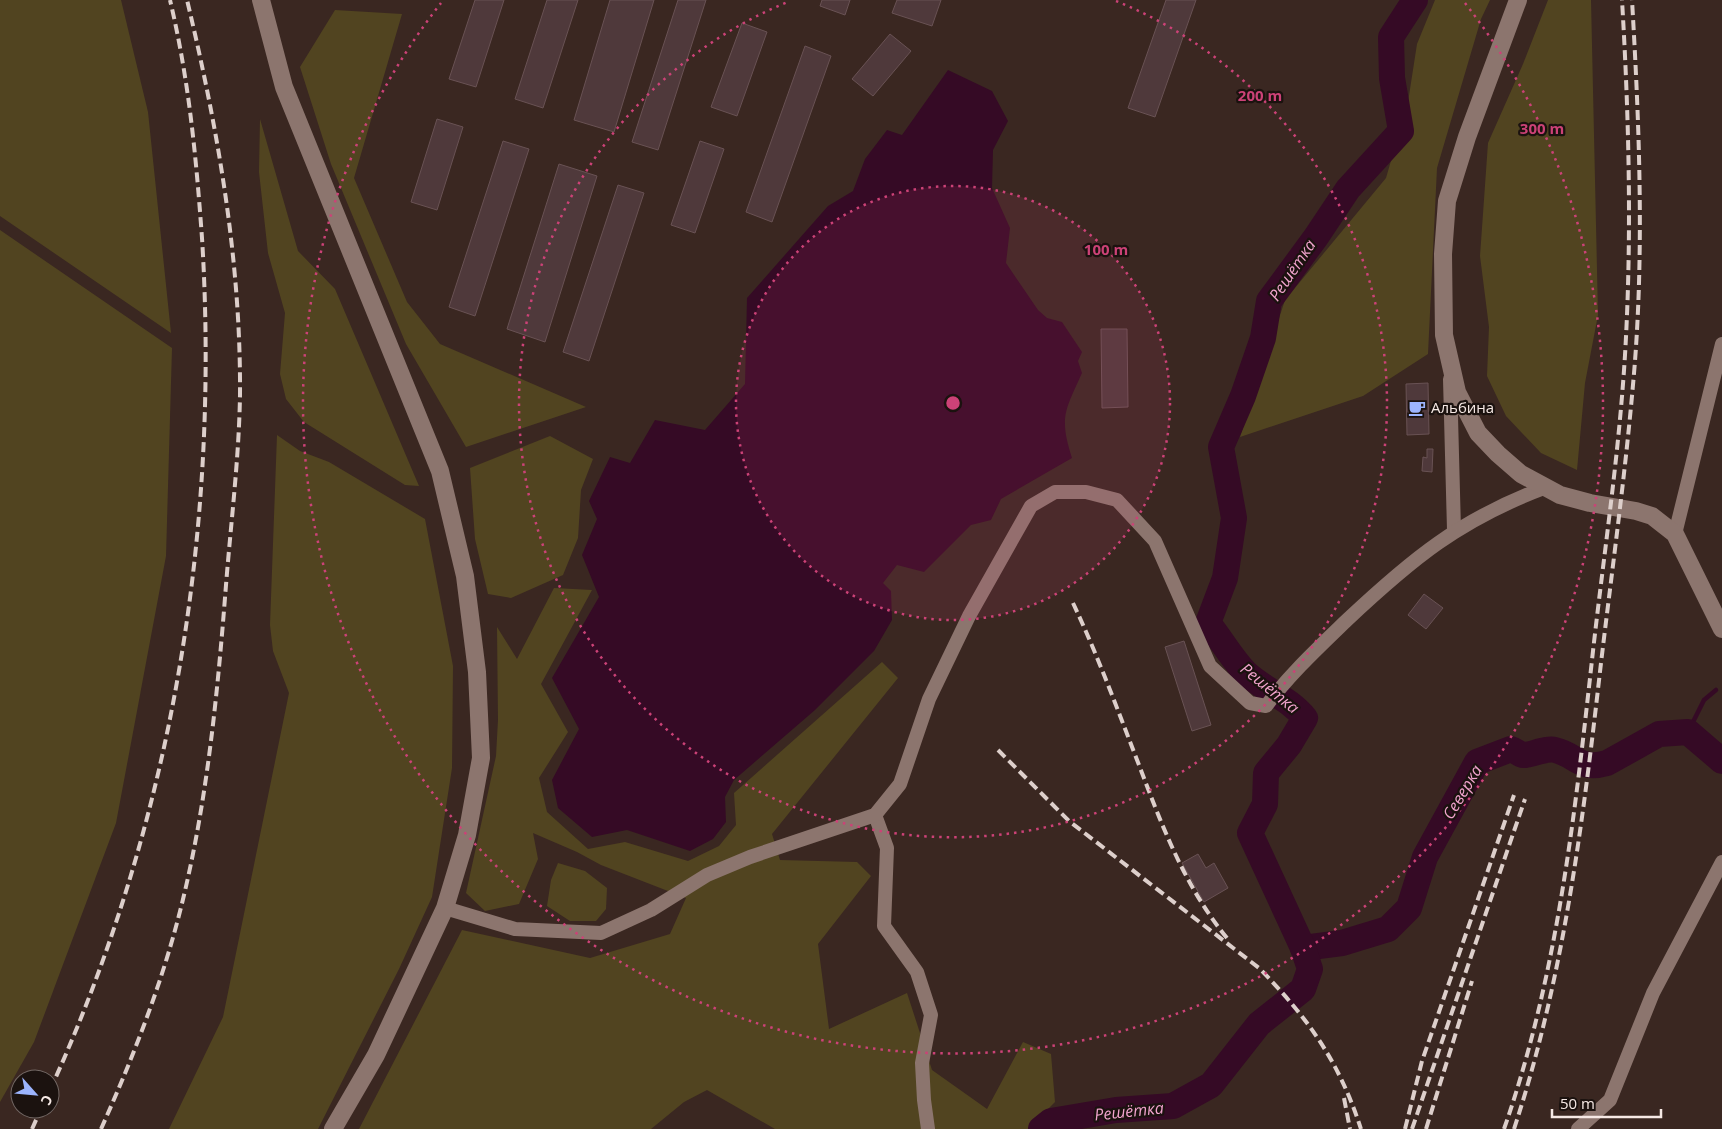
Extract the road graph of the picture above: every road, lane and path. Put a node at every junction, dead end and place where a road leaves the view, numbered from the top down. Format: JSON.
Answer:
{"nodes":[{"id":1,"x":261,"y":0,"type":"edge"},
{"id":2,"x":1518,"y":0,"type":"edge"},
{"id":3,"x":1722,"y":344,"type":"edge"},
{"id":4,"x":1449,"y":363,"type":"junction"},
{"id":5,"x":1544,"y":488,"type":"junction"},
{"id":6,"x":1454,"y":530,"type":"junction"},
{"id":7,"x":1675,"y":534,"type":"junction"},
{"id":8,"x":1722,"y":628,"type":"edge"},
{"id":9,"x":875,"y":815,"type":"junction"},
{"id":10,"x":1722,"y":862,"type":"edge"},
{"id":11,"x":445,"y":908,"type":"junction"},
{"id":12,"x":333,"y":1129,"type":"edge"},
{"id":13,"x":928,"y":1129,"type":"edge"},
{"id":14,"x":1578,"y":1129,"type":"edge"}],
"edges":[{"from":1,"to":11,"type":"street"},
{"from":2,"to":4,"type":"street"},
{"from":3,"to":7,"type":"street"},
{"from":4,"to":5,"type":"street"},
{"from":4,"to":6,"type":"street"},
{"from":5,"to":6,"type":"street"},
{"from":5,"to":7,"type":"street"},
{"from":6,"to":9,"type":"street"},
{"from":7,"to":8,"type":"street"},
{"from":9,"to":11,"type":"street"},
{"from":9,"to":13,"type":"street"},
{"from":10,"to":14,"type":"street"},
{"from":11,"to":12,"type":"street"}]}
